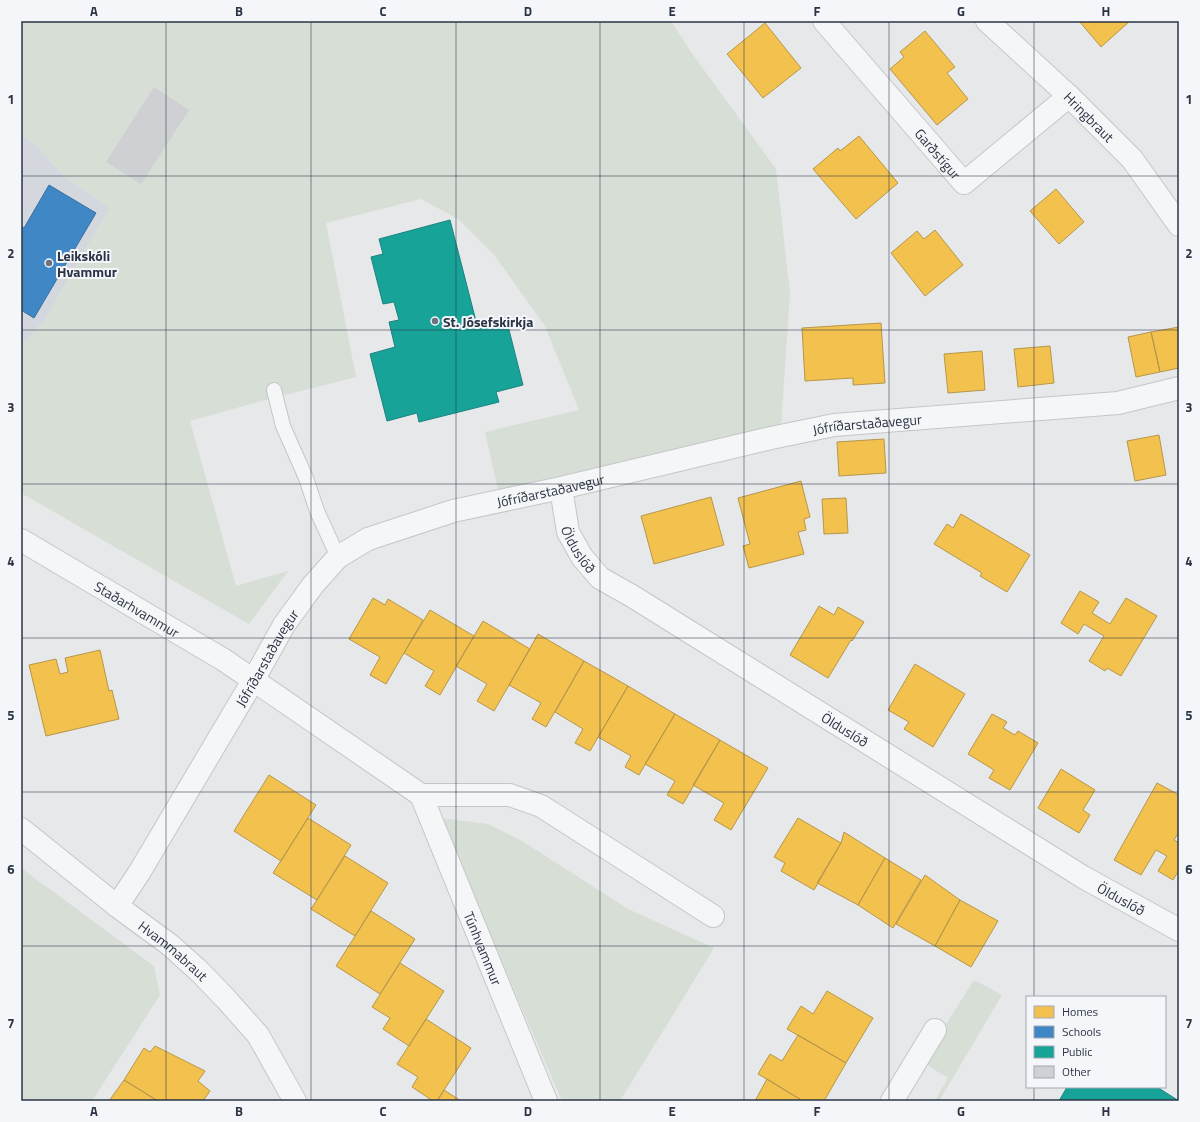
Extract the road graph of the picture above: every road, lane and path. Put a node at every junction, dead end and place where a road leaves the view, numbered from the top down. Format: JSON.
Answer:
{"nodes":[{"id":1,"x":824,"y":21,"type":"edge"},
{"id":2,"x":987,"y":21,"type":"edge"},
{"id":3,"x":1069,"y":96,"type":"junction"},
{"id":4,"x":1179,"y":225,"type":"edge"},
{"id":5,"x":1179,"y":388,"type":"edge"},
{"id":6,"x":274,"y":390,"type":"dead end"},
{"id":7,"x":561,"y":488,"type":"junction"},
{"id":8,"x":21,"y":540,"type":"edge"},
{"id":9,"x":338,"y":557,"type":"junction"},
{"id":10,"x":254,"y":679,"type":"junction"},
{"id":11,"x":421,"y":795,"type":"junction"},
{"id":12,"x":21,"y":829,"type":"edge"},
{"id":13,"x":117,"y":906,"type":"junction"},
{"id":14,"x":713,"y":916,"type":"dead end"},
{"id":15,"x":1179,"y":930,"type":"edge"},
{"id":16,"x":935,"y":1030,"type":"dead end"},
{"id":17,"x":295,"y":1101,"type":"edge"},
{"id":18,"x":546,"y":1101,"type":"edge"},
{"id":19,"x":892,"y":1101,"type":"edge"}],
"edges":[{"from":1,"to":3,"type":"street","name":"Garðstígur"},
{"from":2,"to":3,"type":"street","name":"Hringbraut"},
{"from":3,"to":4,"type":"street","name":"Hringbraut"},
{"from":5,"to":7,"type":"street","name":"Jófríðarstaðavegur"},
{"from":6,"to":9,"type":"lane"},
{"from":7,"to":9,"type":"street","name":"Jófríðarstaðavegur"},
{"from":7,"to":15,"type":"street","name":"Ölduslóð"},
{"from":8,"to":10,"type":"street","name":"Staðarhvammur"},
{"from":9,"to":10,"type":"street","name":"Jófríðarstaðavegur"},
{"from":10,"to":11,"type":"street"},
{"from":10,"to":13,"type":"street","name":"Jófríðarstaðavegur"},
{"from":11,"to":14,"type":"street"},
{"from":11,"to":18,"type":"street","name":"Túnhvammur"},
{"from":12,"to":13,"type":"street","name":"Hvammabraut"},
{"from":13,"to":17,"type":"street","name":"Hvammabraut"},
{"from":16,"to":19,"type":"street"}]}
